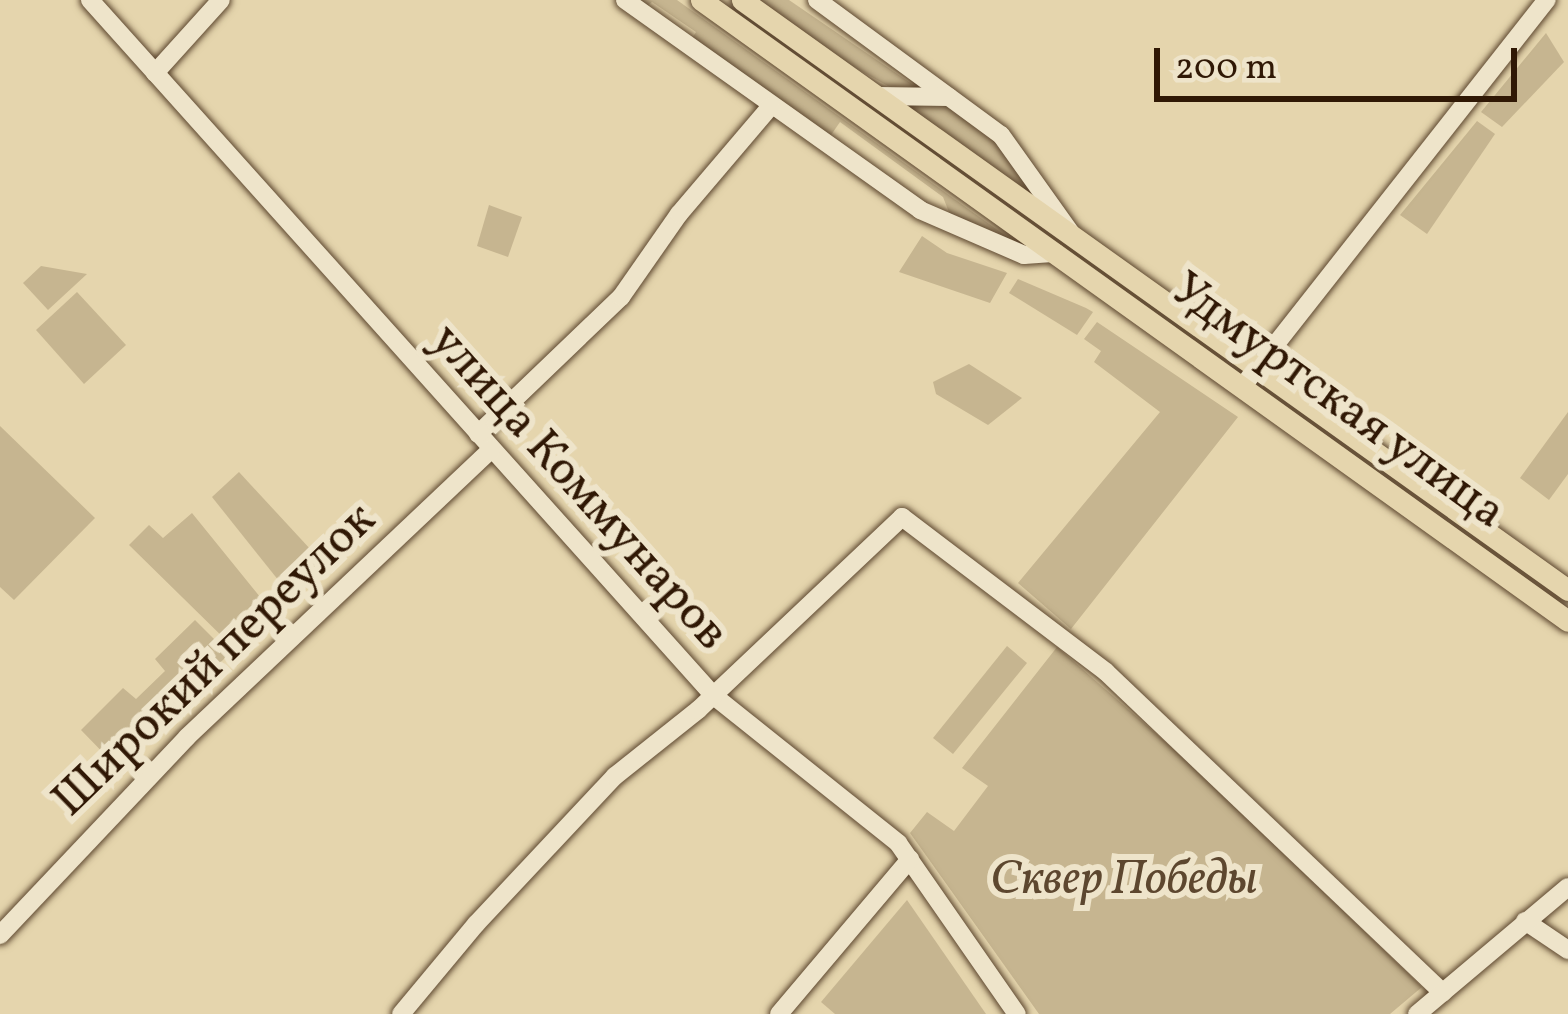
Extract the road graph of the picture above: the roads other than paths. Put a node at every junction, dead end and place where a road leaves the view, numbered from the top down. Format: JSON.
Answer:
{"nodes":[{"id":1,"x":90,"y":0,"type":"edge"},
{"id":2,"x":221,"y":0,"type":"edge"},
{"id":3,"x":625,"y":0,"type":"edge"},
{"id":4,"x":700,"y":0,"type":"edge"},
{"id":5,"x":742,"y":0,"type":"edge"},
{"id":6,"x":817,"y":0,"type":"edge"},
{"id":7,"x":1547,"y":0,"type":"edge"},
{"id":8,"x":155,"y":73,"type":"junction"},
{"id":9,"x":878,"y":96,"type":"junction"},
{"id":10,"x":950,"y":97,"type":"junction"},
{"id":11,"x":771,"y":106,"type":"junction"},
{"id":12,"x":1073,"y":237,"type":"junction"},
{"id":13,"x":1056,"y":253,"type":"junction"},
{"id":14,"x":1111,"y":278,"type":"junction"},
{"id":15,"x":1257,"y":367,"type":"junction"},
{"id":16,"x":1242,"y":387,"type":"junction"},
{"id":17,"x":485,"y":441,"type":"junction"},
{"id":18,"x":1363,"y":442,"type":"junction"},
{"id":19,"x":1348,"y":461,"type":"junction"},
{"id":20,"x":1568,"y":590,"type":"edge"},
{"id":21,"x":1567,"y":617,"type":"edge"},
{"id":22,"x":714,"y":696,"type":"junction"},
{"id":23,"x":910,"y":859,"type":"junction"},
{"id":24,"x":1568,"y":887,"type":"edge"},
{"id":25,"x":1525,"y":920,"type":"junction"},
{"id":26,"x":0,"y":935,"type":"edge"},
{"id":27,"x":1568,"y":950,"type":"edge"},
{"id":28,"x":1443,"y":993,"type":"junction"},
{"id":29,"x":400,"y":1014,"type":"edge"},
{"id":30,"x":779,"y":1014,"type":"edge"},
{"id":31,"x":1017,"y":1014,"type":"edge"},
{"id":32,"x":1417,"y":1014,"type":"edge"}],
"edges":[{"from":1,"to":8,"type":"street","name":"улица Коммунаров"},
{"from":2,"to":8,"type":"street"},
{"from":3,"to":11,"type":"street","name":"Удмуртская улица"},
{"from":4,"to":13,"type":"main road","name":"Удмуртская улица"},
{"from":5,"to":9,"type":"main road","name":"Удмуртская улица"},
{"from":6,"to":10,"type":"street","name":"Удмуртская улица"},
{"from":7,"to":15,"type":"street"},
{"from":8,"to":17,"type":"street","name":"улица Коммунаров"},
{"from":9,"to":10,"type":"street"},
{"from":9,"to":12,"type":"main road","name":"Удмуртская улица"},
{"from":10,"to":12,"type":"street","name":"Удмуртская улица"},
{"from":11,"to":13,"type":"street","name":"Удмуртская улица"},
{"from":11,"to":17,"type":"street","name":"Широкий переулок"},
{"from":12,"to":14,"type":"main road","name":"Удмуртская улица"},
{"from":13,"to":14,"type":"main road","name":"Удмуртская улица"},
{"from":14,"to":15,"type":"main road","name":"Удмуртская улица"},
{"from":14,"to":16,"type":"main road","name":"Удмуртская улица"},
{"from":15,"to":16,"type":"street"},
{"from":15,"to":18,"type":"main road","name":"Удмуртская улица"},
{"from":16,"to":19,"type":"main road","name":"Удмуртская улица"},
{"from":17,"to":22,"type":"street","name":"улица Коммунаров"},
{"from":17,"to":26,"type":"street","name":"Широкий переулок"},
{"from":18,"to":19,"type":"main road"},
{"from":18,"to":20,"type":"main road","name":"Удмуртская улица"},
{"from":19,"to":21,"type":"main road","name":"Удмуртская улица"},
{"from":22,"to":23,"type":"street","name":"улица Коммунаров"},
{"from":22,"to":28,"type":"street"},
{"from":22,"to":29,"type":"street"},
{"from":23,"to":30,"type":"street"},
{"from":23,"to":31,"type":"street","name":"улица Коммунаров"},
{"from":24,"to":25,"type":"street"},
{"from":25,"to":27,"type":"street"},
{"from":25,"to":28,"type":"street"},
{"from":28,"to":32,"type":"street"}]}
